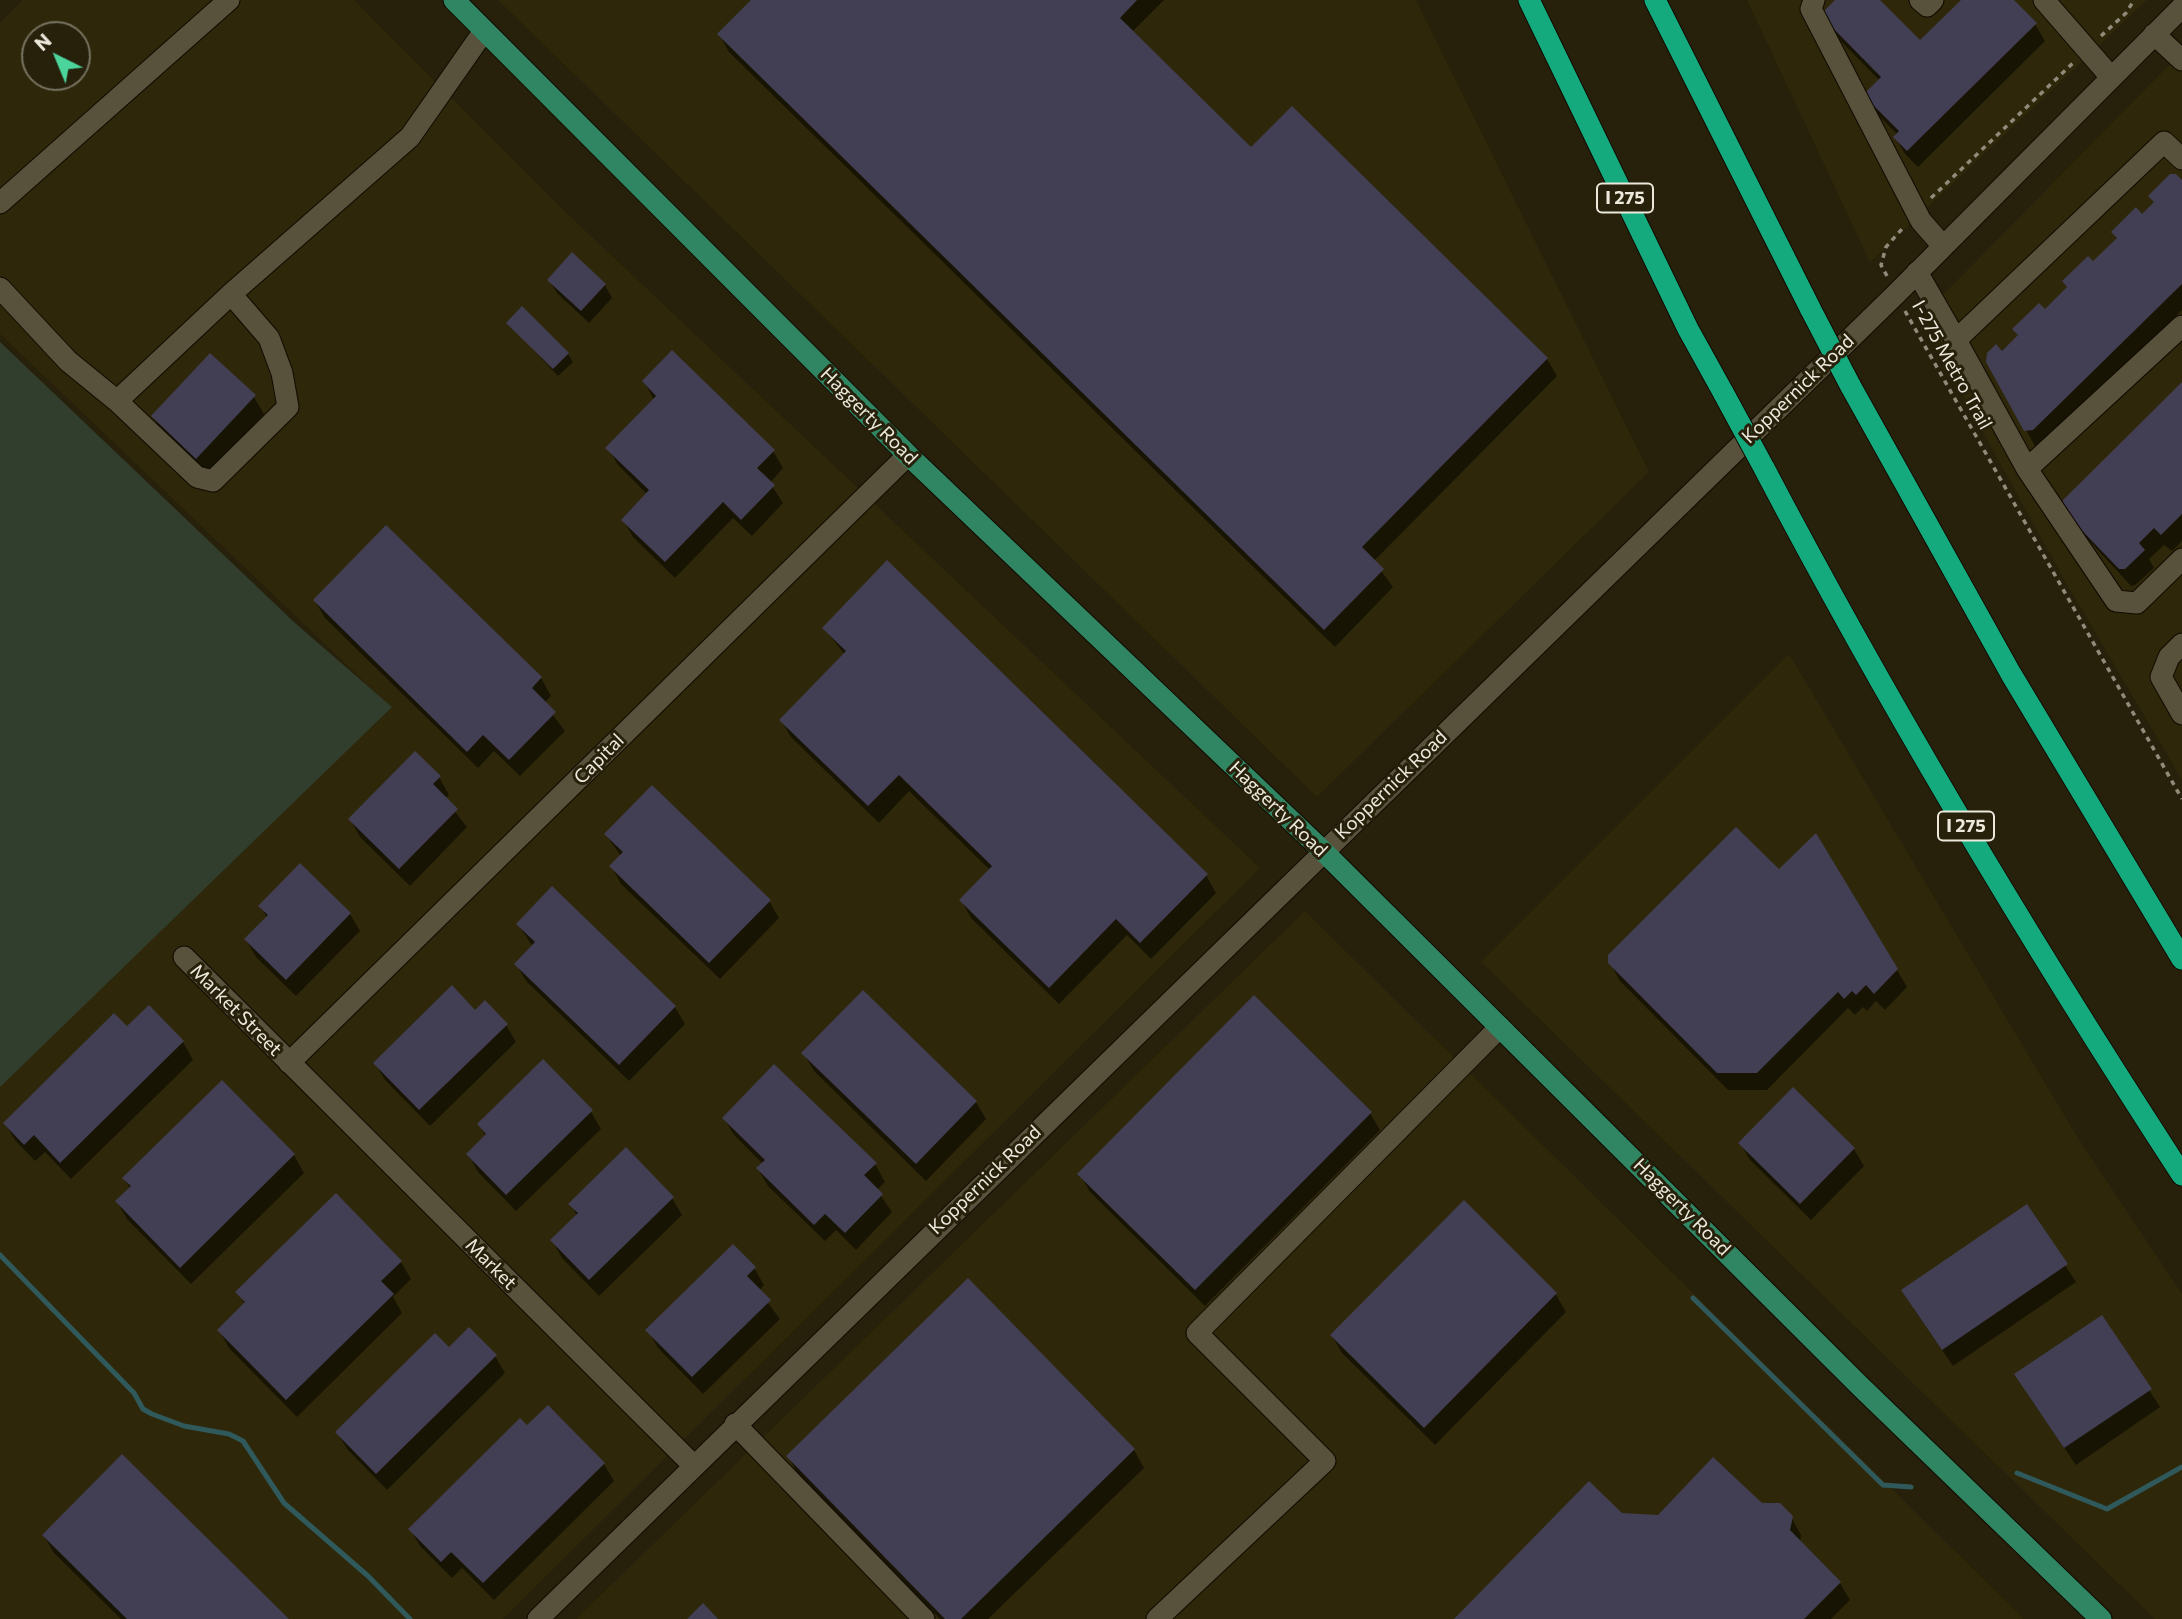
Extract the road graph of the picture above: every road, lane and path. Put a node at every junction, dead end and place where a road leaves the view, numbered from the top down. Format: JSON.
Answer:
{"nodes":[{"id":1,"x":229,"y":0,"type":"edge"},
{"id":2,"x":454,"y":0,"type":"edge"},
{"id":3,"x":1530,"y":0,"type":"edge"},
{"id":4,"x":1655,"y":0,"type":"edge"},
{"id":5,"x":1815,"y":0,"type":"edge"},
{"id":6,"x":1920,"y":0,"type":"edge"},
{"id":7,"x":1933,"y":0,"type":"edge"},
{"id":8,"x":2044,"y":0,"type":"edge"},
{"id":9,"x":2134,"y":0,"type":"edge"},
{"id":10,"x":2182,"y":7,"type":"edge"},
{"id":11,"x":484,"y":30,"type":"junction"},
{"id":12,"x":2154,"y":34,"type":"junction"},
{"id":13,"x":2087,"y":50,"type":"junction"},
{"id":14,"x":2182,"y":61,"type":"edge"},
{"id":15,"x":2110,"y":76,"type":"junction"},
{"id":16,"x":2182,"y":159,"type":"edge"},
{"id":17,"x":0,"y":203,"type":"edge"},
{"id":18,"x":1916,"y":212,"type":"junction"},
{"id":19,"x":1943,"y":246,"type":"junction"},
{"id":20,"x":1917,"y":272,"type":"junction"},
{"id":21,"x":0,"y":288,"type":"edge"},
{"id":22,"x":231,"y":294,"type":"junction"},
{"id":23,"x":1896,"y":294,"type":"junction"},
{"id":24,"x":2182,"y":326,"type":"edge"},
{"id":25,"x":1956,"y":340,"type":"junction"},
{"id":26,"x":117,"y":401,"type":"junction"},
{"id":27,"x":908,"y":455,"type":"junction"},
{"id":28,"x":2027,"y":469,"type":"junction"},
{"id":29,"x":2182,"y":559,"type":"edge"},
{"id":30,"x":2182,"y":644,"type":"edge"},
{"id":31,"x":2182,"y":714,"type":"edge"},
{"id":32,"x":2182,"y":799,"type":"edge"},
{"id":33,"x":1323,"y":851,"type":"junction"},
{"id":34,"x":184,"y":957,"type":"dead end"},
{"id":35,"x":2182,"y":959,"type":"edge"},
{"id":36,"x":1500,"y":1027,"type":"junction"},
{"id":37,"x":289,"y":1063,"type":"junction"},
{"id":38,"x":2182,"y":1175,"type":"edge"},
{"id":39,"x":735,"y":1424,"type":"junction"},
{"id":40,"x":693,"y":1465,"type":"junction"},
{"id":41,"x":538,"y":1619,"type":"edge"},
{"id":42,"x":923,"y":1619,"type":"edge"},
{"id":43,"x":1157,"y":1619,"type":"edge"},
{"id":44,"x":2101,"y":1619,"type":"edge"}],
"edges":[{"from":1,"to":17,"type":"street"},
{"from":2,"to":11,"type":"main road","name":"Haggerty Road"},
{"from":3,"to":38,"type":"highway","number":"I 275","bridge":true},
{"from":4,"to":35,"type":"highway","bridge":true},
{"from":5,"to":18,"type":"street"},
{"from":6,"to":7,"type":"street"},
{"from":8,"to":13,"type":"street"},
{"from":9,"to":13,"type":"path","name":"I-275 Metro Trail"},
{"from":10,"to":12,"type":"street","name":"Koppernick Road"},
{"from":11,"to":22,"type":"street"},
{"from":11,"to":27,"type":"main road","name":"Haggerty Road"},
{"from":12,"to":14,"type":"street"},
{"from":12,"to":15,"type":"street","name":"Koppernick Road"},
{"from":13,"to":15,"type":"street"},
{"from":13,"to":18,"type":"path","name":"I-275 Metro Trail"},
{"from":15,"to":19,"type":"street","name":"Koppernick Road"},
{"from":16,"to":25,"type":"street"},
{"from":18,"to":19,"type":"street"},
{"from":18,"to":23,"type":"path","name":"I-275 Metro Trail"},
{"from":19,"to":20,"type":"street","name":"Koppernick Road"},
{"from":20,"to":23,"type":"street","name":"Koppernick Road"},
{"from":20,"to":25,"type":"street"},
{"from":21,"to":26,"type":"street"},
{"from":22,"to":26,"type":"street"},
{"from":22,"to":26,"type":"street"},
{"from":23,"to":32,"type":"path","name":"I-275 Metro Trail"},
{"from":23,"to":33,"type":"street","name":"Koppernick Road"},
{"from":24,"to":28,"type":"street"},
{"from":25,"to":28,"type":"street"},
{"from":27,"to":33,"type":"main road","name":"Haggerty Road"},
{"from":27,"to":37,"type":"street","name":"Capital"},
{"from":28,"to":29,"type":"street"},
{"from":30,"to":31,"type":"street"},
{"from":33,"to":36,"type":"main road","name":"Haggerty Road"},
{"from":33,"to":39,"type":"street","name":"Koppernick Road"},
{"from":34,"to":37,"type":"street","name":"Market Street"},
{"from":36,"to":43,"type":"street"},
{"from":36,"to":44,"type":"main road","name":"Haggerty Road"},
{"from":37,"to":40,"type":"street","name":"Market"},
{"from":39,"to":40,"type":"street","name":"Koppernick Road"},
{"from":39,"to":42,"type":"street"},
{"from":40,"to":41,"type":"street","name":"Koppernick Road"}]}
